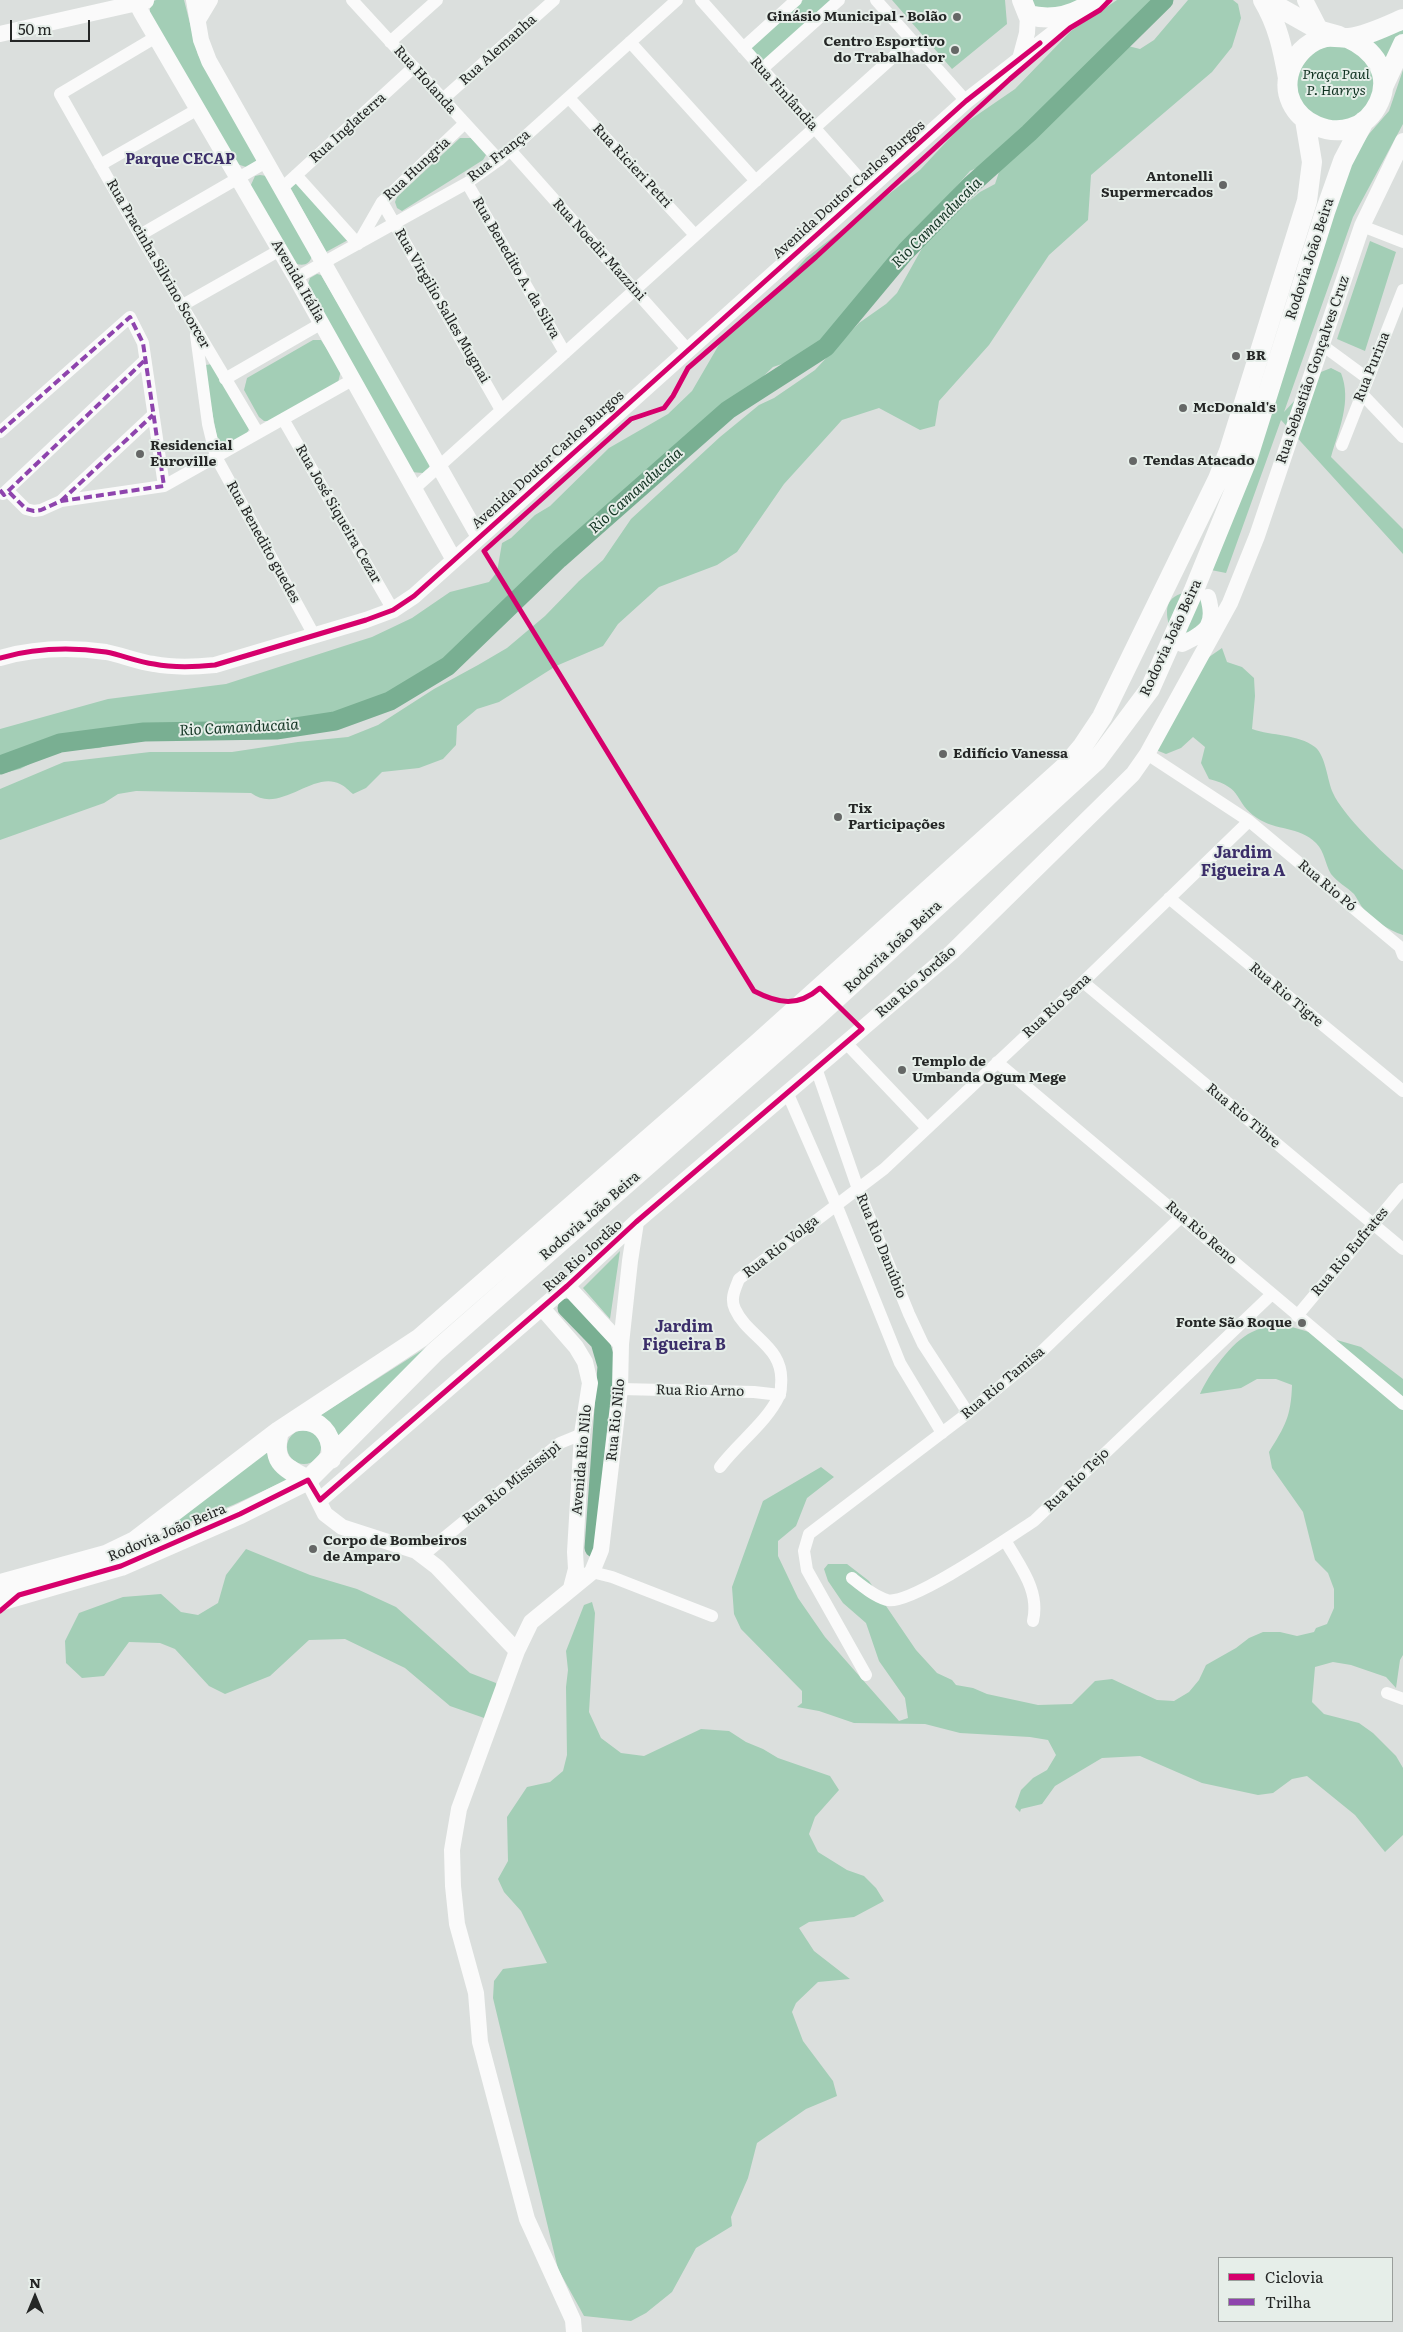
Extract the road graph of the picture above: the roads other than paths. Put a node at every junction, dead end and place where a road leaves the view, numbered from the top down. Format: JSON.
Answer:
{"nodes":[{"id":1,"x":114,"y":0,"type":"edge"},
{"id":2,"x":194,"y":0,"type":"edge"},
{"id":3,"x":210,"y":0,"type":"edge"},
{"id":4,"x":352,"y":0,"type":"edge"},
{"id":5,"x":437,"y":0,"type":"edge"},
{"id":6,"x":554,"y":0,"type":"edge"},
{"id":7,"x":677,"y":0,"type":"edge"},
{"id":8,"x":701,"y":0,"type":"edge"},
{"id":9,"x":796,"y":0,"type":"edge"},
{"id":10,"x":839,"y":0,"type":"edge"},
{"id":11,"x":876,"y":0,"type":"edge"},
{"id":12,"x":1264,"y":0,"type":"edge"},
{"id":13,"x":1305,"y":0,"type":"edge"},
{"id":14,"x":141,"y":1,"type":"edge"},
{"id":15,"x":1090,"y":4,"type":"edge"},
{"id":16,"x":1025,"y":7,"type":"edge"},
{"id":17,"x":1403,"y":19,"type":"edge"},
{"id":18,"x":66,"y":20,"type":"junction"},
{"id":19,"x":198,"y":20,"type":"junction"},
{"id":20,"x":1321,"y":31,"type":"junction"},
{"id":21,"x":0,"y":34,"type":"edge"},
{"id":22,"x":156,"y":37,"type":"junction"},
{"id":23,"x":1344,"y":37,"type":"junction"},
{"id":24,"x":912,"y":40,"type":"junction"},
{"id":25,"x":390,"y":42,"type":"junction"},
{"id":26,"x":630,"y":42,"type":"junction"},
{"id":27,"x":1403,"y":44,"type":"edge"},
{"id":28,"x":744,"y":48,"type":"junction"},
{"id":29,"x":1020,"y":59,"type":"junction"},
{"id":30,"x":414,"y":67,"type":"junction"},
{"id":31,"x":762,"y":68,"type":"junction"},
{"id":32,"x":1288,"y":79,"type":"junction"},
{"id":33,"x":1383,"y":87,"type":"junction"},
{"id":34,"x":569,"y":98,"type":"junction"},
{"id":35,"x":443,"y":99,"type":"junction"},
{"id":36,"x":966,"y":101,"type":"junction"},
{"id":37,"x":198,"y":109,"type":"junction"},
{"id":38,"x":1305,"y":120,"type":"junction"},
{"id":39,"x":1364,"y":121,"type":"junction"},
{"id":40,"x":465,"y":124,"type":"junction"},
{"id":41,"x":814,"y":128,"type":"junction"},
{"id":42,"x":1403,"y":141,"type":"edge"},
{"id":43,"x":510,"y":150,"type":"junction"},
{"id":44,"x":499,"y":160,"type":"junction"},
{"id":45,"x":266,"y":162,"type":"junction"},
{"id":46,"x":100,"y":165,"type":"junction"},
{"id":47,"x":296,"y":175,"type":"junction"},
{"id":48,"x":238,"y":178,"type":"junction"},
{"id":49,"x":756,"y":181,"type":"junction"},
{"id":50,"x":467,"y":182,"type":"junction"},
{"id":51,"x":281,"y":188,"type":"junction"},
{"id":52,"x":868,"y":188,"type":"junction"},
{"id":53,"x":382,"y":202,"type":"junction"},
{"id":54,"x":394,"y":223,"type":"junction"},
{"id":55,"x":1362,"y":226,"type":"junction"},
{"id":56,"x":140,"y":235,"type":"junction"},
{"id":57,"x":696,"y":235,"type":"junction"},
{"id":58,"x":1403,"y":242,"type":"edge"},
{"id":59,"x":358,"y":244,"type":"junction"},
{"id":60,"x":280,"y":250,"type":"junction"},
{"id":61,"x":323,"y":263,"type":"junction"},
{"id":62,"x":296,"y":278,"type":"junction"},
{"id":63,"x":635,"y":290,"type":"junction"},
{"id":64,"x":1403,"y":290,"type":"edge"},
{"id":65,"x":181,"y":306,"type":"junction"},
{"id":66,"x":322,"y":323,"type":"junction"},
{"id":67,"x":196,"y":330,"type":"junction"},
{"id":68,"x":1322,"y":344,"type":"junction"},
{"id":69,"x":688,"y":350,"type":"junction"},
{"id":70,"x":565,"y":353,"type":"junction"},
{"id":71,"x":146,"y":360,"type":"junction"},
{"id":72,"x":1367,"y":378,"type":"junction"},
{"id":73,"x":225,"y":379,"type":"junction"},
{"id":74,"x":354,"y":379,"type":"junction"},
{"id":75,"x":1361,"y":393,"type":"junction"},
{"id":76,"x":501,"y":410,"type":"junction"},
{"id":77,"x":153,"y":415,"type":"junction"},
{"id":78,"x":284,"y":419,"type":"junction"},
{"id":79,"x":0,"y":432,"type":"edge"},
{"id":80,"x":258,"y":433,"type":"junction"},
{"id":81,"x":1403,"y":437,"type":"edge"},
{"id":82,"x":1342,"y":445,"type":"dead end"},
{"id":83,"x":216,"y":457,"type":"junction"},
{"id":84,"x":438,"y":466,"type":"junction"},
{"id":85,"x":164,"y":486,"type":"junction"},
{"id":86,"x":415,"y":488,"type":"junction"},
{"id":87,"x":4,"y":491,"type":"edge"},
{"id":88,"x":61,"y":501,"type":"junction"},
{"id":89,"x":478,"y":538,"type":"junction"},
{"id":90,"x":454,"y":560,"type":"junction"},
{"id":91,"x":1167,"y":586,"type":"junction"},
{"id":92,"x":1201,"y":593,"type":"junction"},
{"id":93,"x":1230,"y":602,"type":"junction"},
{"id":94,"x":393,"y":610,"type":"junction"},
{"id":95,"x":1153,"y":616,"type":"junction"},
{"id":96,"x":314,"y":636,"type":"junction"},
{"id":97,"x":1178,"y":640,"type":"junction"},
{"id":98,"x":0,"y":658,"type":"edge"},
{"id":99,"x":1197,"y":662,"type":"junction"},
{"id":100,"x":1147,"y":754,"type":"junction"},
{"id":101,"x":1249,"y":821,"type":"junction"},
{"id":102,"x":1169,"y":898,"type":"junction"},
{"id":103,"x":1403,"y":955,"type":"edge"},
{"id":104,"x":1083,"y":982,"type":"junction"},
{"id":105,"x":846,"y":1042,"type":"junction"},
{"id":106,"x":997,"y":1062,"type":"junction"},
{"id":107,"x":816,"y":1068,"type":"junction"},
{"id":108,"x":1403,"y":1091,"type":"edge"},
{"id":109,"x":787,"y":1092,"type":"junction"},
{"id":110,"x":927,"y":1128,"type":"junction"},
{"id":111,"x":858,"y":1189,"type":"junction"},
{"id":112,"x":1403,"y":1189,"type":"edge"},
{"id":113,"x":836,"y":1204,"type":"junction"},
{"id":114,"x":1182,"y":1216,"type":"junction"},
{"id":115,"x":636,"y":1222,"type":"junction"},
{"id":116,"x":1373,"y":1225,"type":"junction"},
{"id":117,"x":1403,"y":1249,"type":"edge"},
{"id":118,"x":567,"y":1286,"type":"junction"},
{"id":119,"x":1272,"y":1294,"type":"junction"},
{"id":120,"x":542,"y":1308,"type":"junction"},
{"id":121,"x":1297,"y":1316,"type":"junction"},
{"id":122,"x":621,"y":1344,"type":"junction"},
{"id":123,"x":620,"y":1389,"type":"junction"},
{"id":124,"x":780,"y":1395,"type":"junction"},
{"id":125,"x":1403,"y":1404,"type":"edge"},
{"id":126,"x":968,"y":1412,"type":"junction"},
{"id":127,"x":286,"y":1427,"type":"junction"},
{"id":128,"x":942,"y":1433,"type":"junction"},
{"id":129,"x":582,"y":1434,"type":"junction"},
{"id":130,"x":331,"y":1459,"type":"junction"},
{"id":131,"x":720,"y":1467,"type":"dead end"},
{"id":132,"x":308,"y":1480,"type":"junction"},
{"id":133,"x":320,"y":1500,"type":"junction"},
{"id":134,"x":1006,"y":1540,"type":"junction"},
{"id":135,"x":422,"y":1556,"type":"junction"},
{"id":136,"x":584,"y":1571,"type":"junction"},
{"id":137,"x":852,"y":1578,"type":"dead end"},
{"id":138,"x":0,"y":1584,"type":"edge"},
{"id":139,"x":19,"y":1595,"type":"junction"},
{"id":140,"x":0,"y":1600,"type":"edge"},
{"id":141,"x":0,"y":1611,"type":"edge"},
{"id":142,"x":712,"y":1616,"type":"dead end"},
{"id":143,"x":1033,"y":1621,"type":"dead end"},
{"id":144,"x":517,"y":1652,"type":"junction"},
{"id":145,"x":866,"y":1675,"type":"dead end"},
{"id":146,"x":1387,"y":1693,"type":"dead end"},
{"id":147,"x":1403,"y":1699,"type":"edge"},
{"id":148,"x":574,"y":2332,"type":"edge"}],
"edges":[{"from":1,"to":18,"type":"street"},
{"from":2,"to":19,"type":"street"},
{"from":3,"to":19,"type":"street"},
{"from":4,"to":25,"type":"street","name":"Rua Holanda"},
{"from":5,"to":25,"type":"street"},
{"from":6,"to":35,"type":"street","name":"Rua Alemanha"},
{"from":7,"to":26,"type":"street","name":"Rua França"},
{"from":8,"to":28,"type":"street","name":"Rua Finlândia"},
{"from":9,"to":28,"type":"street"},
{"from":10,"to":31,"type":"street"},
{"from":11,"to":24,"type":"street"},
{"from":12,"to":20,"type":"main road"},
{"from":12,"to":32,"type":"main road"},
{"from":13,"to":20,"type":"street"},
{"from":14,"to":18,"type":"street"},
{"from":14,"to":22,"type":"street","name":"Avenida Itália"},
{"from":15,"to":16,"type":"main road"},
{"from":15,"to":29,"type":"street","name":"Avenida Doutor Carlos Burgos"},
{"from":16,"to":29,"type":"street"},
{"from":17,"to":23,"type":"main road"},
{"from":18,"to":21,"type":"street"},
{"from":19,"to":45,"type":"street"},
{"from":20,"to":23,"type":"main road"},
{"from":22,"to":37,"type":"street","name":"Avenida Itália"},
{"from":22,"to":46,"type":"street","name":"Rua Pracinha Silvino Scorcer"},
{"from":23,"to":32,"type":"main road"},
{"from":23,"to":33,"type":"main road"},
{"from":24,"to":36,"type":"street"},
{"from":24,"to":41,"type":"street"},
{"from":25,"to":30,"type":"street","name":"Rua Holanda"},
{"from":26,"to":34,"type":"street","name":"Rua França"},
{"from":26,"to":49,"type":"street"},
{"from":27,"to":33,"type":"main road"},
{"from":28,"to":31,"type":"street","name":"Rua Finlândia"},
{"from":29,"to":36,"type":"street","name":"Avenida Doutor Carlos Burgos"},
{"from":30,"to":35,"type":"street","name":"Rua Holanda"},
{"from":30,"to":47,"type":"street","name":"Rua Inglaterra"},
{"from":31,"to":41,"type":"street","name":"Rua Finlândia"},
{"from":32,"to":38,"type":"main road"},
{"from":33,"to":39,"type":"main road"},
{"from":34,"to":43,"type":"street","name":"Rua França"},
{"from":34,"to":57,"type":"street","name":"Rua Ricieri Petri"},
{"from":35,"to":40,"type":"street","name":"Rua Holanda"},
{"from":36,"to":52,"type":"street","name":"Avenida Doutor Carlos Burgos"},
{"from":37,"to":46,"type":"street"},
{"from":37,"to":48,"type":"street","name":"Avenida Itália"},
{"from":38,"to":39,"type":"main road"},
{"from":38,"to":91,"type":"main road","name":"Rodovia João Beira"},
{"from":39,"to":92,"type":"main road","name":"Rodovia João Beira"},
{"from":40,"to":44,"type":"street","name":"Rua Holanda"},
{"from":40,"to":53,"type":"street","name":"Rua Hungria"},
{"from":41,"to":49,"type":"street"},
{"from":41,"to":52,"type":"street","name":"Rua Finlândia"},
{"from":42,"to":55,"type":"street","name":"Rua Sebastião Gonçalves Cruz"},
{"from":43,"to":44,"type":"street","name":"Rua França"},
{"from":43,"to":63,"type":"street","name":"Rua Noedir Mazzini"},
{"from":44,"to":50,"type":"street","name":"Rua França"},
{"from":45,"to":48,"type":"street"},
{"from":45,"to":51,"type":"street"},
{"from":46,"to":56,"type":"street","name":"Rua Pracinha Silvino Scorcer"},
{"from":47,"to":51,"type":"street","name":"Rua Inglaterra"},
{"from":47,"to":59,"type":"street"},
{"from":48,"to":56,"type":"street"},
{"from":48,"to":60,"type":"street","name":"Avenida Itália"},
{"from":49,"to":57,"type":"street"},
{"from":50,"to":54,"type":"street","name":"Rua França"},
{"from":50,"to":70,"type":"street","name":"Rua Benedito A. da Silva"},
{"from":51,"to":61,"type":"street"},
{"from":52,"to":69,"type":"street","name":"Avenida Doutor Carlos Burgos"},
{"from":53,"to":54,"type":"street","name":"Rua Virgilio Salles Mugnai"},
{"from":53,"to":59,"type":"street","name":"Rua Hungria"},
{"from":54,"to":59,"type":"street","name":"Rua França"},
{"from":54,"to":76,"type":"street","name":"Rua Virgilio Salles Mugnai"},
{"from":55,"to":58,"type":"street"},
{"from":55,"to":68,"type":"street","name":"Rua Sebastião Gonçalves Cruz"},
{"from":56,"to":65,"type":"street","name":"Rua Pracinha Silvino Scorcer"},
{"from":57,"to":63,"type":"street"},
{"from":59,"to":61,"type":"street","name":"Rua França"},
{"from":60,"to":62,"type":"street","name":"Avenida Itália"},
{"from":60,"to":65,"type":"street"},
{"from":61,"to":62,"type":"street","name":"Rua França"},
{"from":61,"to":84,"type":"street"},
{"from":62,"to":66,"type":"street","name":"Avenida Itália"},
{"from":63,"to":69,"type":"street","name":"Rua Noedir Mazzini"},
{"from":63,"to":70,"type":"street"},
{"from":64,"to":72,"type":"street","name":"Rua Purina"},
{"from":65,"to":67,"type":"street","name":"Rua Pracinha Silvino Scorcer"},
{"from":66,"to":73,"type":"street"},
{"from":66,"to":74,"type":"street","name":"Avenida Itália"},
{"from":67,"to":73,"type":"street","name":"Rua Pracinha Silvino Scorcer"},
{"from":67,"to":83,"type":"street","name":"Rua Benedito guedes"},
{"from":68,"to":72,"type":"street"},
{"from":68,"to":93,"type":"street","name":"Rua Sebastião Gonçalves Cruz"},
{"from":69,"to":89,"type":"street","name":"Avenida Doutor Carlos Burgos"},
{"from":70,"to":76,"type":"street"},
{"from":71,"to":77,"type":"street"},
{"from":71,"to":79,"type":"street"},
{"from":71,"to":87,"type":"street"},
{"from":72,"to":75,"type":"street","name":"Rua Purina"},
{"from":73,"to":80,"type":"street","name":"Rua Pracinha Silvino Scorcer"},
{"from":74,"to":78,"type":"street"},
{"from":74,"to":86,"type":"street","name":"Avenida Itália"},
{"from":75,"to":81,"type":"street"},
{"from":75,"to":82,"type":"street","name":"Rua Purina"},
{"from":76,"to":84,"type":"street"},
{"from":77,"to":85,"type":"street"},
{"from":77,"to":88,"type":"street"},
{"from":78,"to":80,"type":"street"},
{"from":78,"to":94,"type":"street","name":"Rua José Siqueira Cezar"},
{"from":80,"to":83,"type":"street"},
{"from":83,"to":85,"type":"street"},
{"from":83,"to":96,"type":"street","name":"Rua Benedito guedes"},
{"from":84,"to":86,"type":"street"},
{"from":84,"to":89,"type":"street"},
{"from":85,"to":88,"type":"street"},
{"from":86,"to":90,"type":"street","name":"Avenida Itália"},
{"from":87,"to":88,"type":"street"},
{"from":89,"to":90,"type":"street","name":"Avenida Doutor Carlos Burgos"},
{"from":90,"to":94,"type":"street","name":"Avenida Doutor Carlos Burgos"},
{"from":91,"to":92,"type":"main road"},
{"from":91,"to":95,"type":"main road","name":"Rodovia João Beira"},
{"from":92,"to":93,"type":"street"},
{"from":92,"to":97,"type":"main road","name":"Rodovia João Beira"},
{"from":92,"to":97,"type":"street"},
{"from":93,"to":99,"type":"street","name":"Rua Sebastião Gonçalves Cruz"},
{"from":94,"to":96,"type":"street","name":"Avenida Doutor Carlos Burgos"},
{"from":95,"to":97,"type":"main road"},
{"from":95,"to":127,"type":"main road","name":"Rodovia João Beira"},
{"from":96,"to":98,"type":"street","name":"Avenida Doutor Carlos Burgos"},
{"from":97,"to":99,"type":"street"},
{"from":97,"to":130,"type":"main road","name":"Rodovia João Beira"},
{"from":99,"to":100,"type":"street","name":"Rua Rio Jordão"},
{"from":100,"to":101,"type":"street","name":"Rua Rio Pó"},
{"from":100,"to":105,"type":"street","name":"Rua Rio Jordão"},
{"from":101,"to":102,"type":"street","name":"Rua Rio Sena"},
{"from":101,"to":103,"type":"street","name":"Rua Rio Pó"},
{"from":102,"to":104,"type":"street","name":"Rua Rio Sena"},
{"from":102,"to":108,"type":"street","name":"Rua Rio Tigre"},
{"from":104,"to":106,"type":"street","name":"Rua Rio Sena"},
{"from":104,"to":116,"type":"street","name":"Rua Rio Tibre"},
{"from":105,"to":107,"type":"street","name":"Rua Rio Jordão"},
{"from":105,"to":110,"type":"street"},
{"from":106,"to":110,"type":"street","name":"Rua Rio Sena"},
{"from":106,"to":114,"type":"street","name":"Rua Rio Reno"},
{"from":107,"to":109,"type":"street","name":"Rua Rio Jordão"},
{"from":107,"to":111,"type":"street","name":"Rua Rio Danúbio"},
{"from":109,"to":113,"type":"street","name":"Rua Rio Danúbio"},
{"from":109,"to":115,"type":"street","name":"Rua Rio Jordão"},
{"from":110,"to":111,"type":"street","name":"Rua Rio Sena"},
{"from":111,"to":113,"type":"street","name":"Rua Rio Sena"},
{"from":111,"to":126,"type":"street","name":"Rua Rio Danúbio"},
{"from":112,"to":116,"type":"street","name":"Rua Rio Eufrates"},
{"from":113,"to":124,"type":"street","name":"Rua Rio Volga"},
{"from":113,"to":128,"type":"street","name":"Rua Rio Danúbio"},
{"from":114,"to":119,"type":"street","name":"Rua Rio Reno"},
{"from":114,"to":126,"type":"street","name":"Rua Rio Tamisa"},
{"from":115,"to":118,"type":"street","name":"Rua Rio Jordão"},
{"from":115,"to":122,"type":"street","name":"Rua Rio Nilo"},
{"from":116,"to":117,"type":"street","name":"Rua Rio Tibre"},
{"from":116,"to":121,"type":"street","name":"Rua Rio Eufrates"},
{"from":118,"to":120,"type":"street","name":"Rua Rio Jordão"},
{"from":118,"to":122,"type":"street"},
{"from":119,"to":121,"type":"street","name":"Rua Rio Reno"},
{"from":119,"to":134,"type":"street","name":"Rua Rio Tejo"},
{"from":120,"to":129,"type":"street","name":"Avenida Rio Nilo"},
{"from":120,"to":133,"type":"street","name":"Rua Rio Jordão"},
{"from":121,"to":125,"type":"street","name":"Rua Rio Reno"},
{"from":122,"to":123,"type":"street","name":"Rua Rio Nilo"},
{"from":123,"to":124,"type":"street","name":"Rua Rio Arno"},
{"from":123,"to":136,"type":"street","name":"Rua Rio Nilo"},
{"from":124,"to":131,"type":"street"},
{"from":126,"to":128,"type":"street","name":"Rua Rio Tamisa"},
{"from":127,"to":130,"type":"main road"},
{"from":127,"to":132,"type":"main road"},
{"from":127,"to":138,"type":"main road","name":"Rodovia João Beira"},
{"from":128,"to":145,"type":"street","name":"Rua Rio Tamisa"},
{"from":129,"to":135,"type":"street","name":"Rua Rio Mississipi"},
{"from":129,"to":136,"type":"street","name":"Avenida Rio Nilo"},
{"from":130,"to":132,"type":"main road","name":"Rodovia João Beira"},
{"from":132,"to":133,"type":"street"},
{"from":132,"to":139,"type":"main road","name":"Rodovia João Beira"},
{"from":133,"to":135,"type":"street"},
{"from":134,"to":137,"type":"street","name":"Rua Rio Tejo"},
{"from":134,"to":143,"type":"street"},
{"from":135,"to":144,"type":"street"},
{"from":136,"to":142,"type":"street"},
{"from":136,"to":144,"type":"street"},
{"from":139,"to":140,"type":"main road","name":"Rodovia João Beira"},
{"from":139,"to":141,"type":"street"},
{"from":144,"to":148,"type":"street"},
{"from":146,"to":147,"type":"street"}]}
